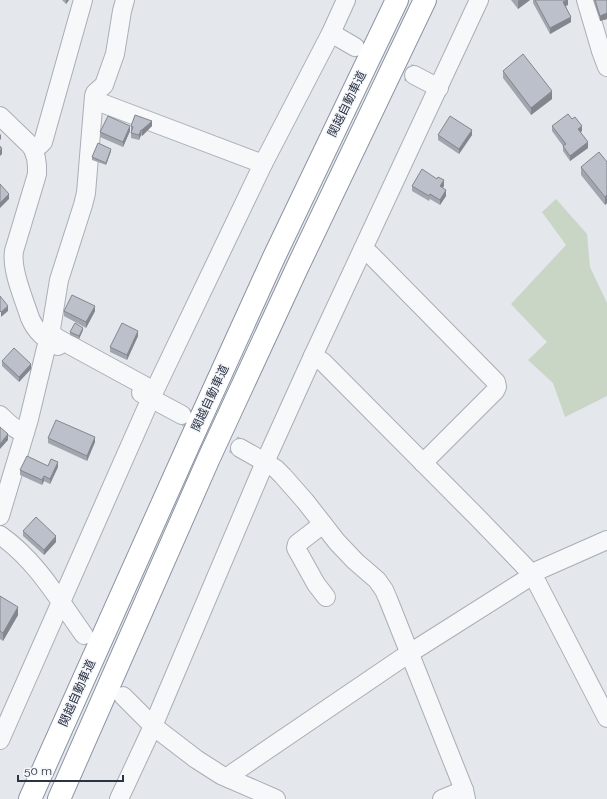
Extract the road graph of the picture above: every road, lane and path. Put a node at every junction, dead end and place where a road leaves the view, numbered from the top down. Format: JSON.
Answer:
{"nodes":[{"id":1,"x":83,"y":0,"type":"edge"},
{"id":2,"x":125,"y":0,"type":"edge"},
{"id":3,"x":346,"y":0,"type":"edge"},
{"id":4,"x":397,"y":0,"type":"edge"},
{"id":5,"x":425,"y":0,"type":"edge"},
{"id":6,"x":479,"y":0,"type":"edge"},
{"id":7,"x":586,"y":0,"type":"edge"},
{"id":8,"x":331,"y":33,"type":"junction"},
{"id":9,"x":355,"y":47,"type":"tunnel mouth"},
{"id":10,"x":607,"y":67,"type":"edge"},
{"id":11,"x":414,"y":75,"type":"tunnel mouth"},
{"id":12,"x":439,"y":88,"type":"junction"},
{"id":13,"x":99,"y":102,"type":"dead end"},
{"id":14,"x":0,"y":116,"type":"edge"},
{"id":15,"x":33,"y":150,"type":"junction"},
{"id":16,"x":262,"y":164,"type":"junction"},
{"id":17,"x":363,"y":249,"type":"junction"},
{"id":18,"x":7,"y":266,"type":"edge"},
{"id":19,"x":50,"y":342,"type":"junction"},
{"id":20,"x":313,"y":356,"type":"junction"},
{"id":21,"x":148,"y":392,"type":"junction"},
{"id":22,"x":0,"y":415,"type":"edge"},
{"id":23,"x":182,"y":416,"type":"tunnel mouth"},
{"id":24,"x":25,"y":432,"type":"junction"},
{"id":25,"x":240,"y":448,"type":"tunnel mouth"},
{"id":26,"x":265,"y":462,"type":"junction"},
{"id":27,"x":423,"y":463,"type":"junction"},
{"id":28,"x":0,"y":516,"type":"edge"},
{"id":29,"x":323,"y":524,"type":"junction"},
{"id":30,"x":0,"y":535,"type":"edge"},
{"id":31,"x":607,"y":540,"type":"edge"},
{"id":32,"x":533,"y":575,"type":"junction"},
{"id":33,"x":326,"y":597,"type":"dead end"},
{"id":34,"x":61,"y":602,"type":"junction"},
{"id":35,"x":84,"y":635,"type":"dead end"},
{"id":36,"x":409,"y":653,"type":"junction"},
{"id":37,"x":123,"y":696,"type":"dead end"},
{"id":38,"x":607,"y":718,"type":"edge"},
{"id":39,"x":153,"y":726,"type":"junction"},
{"id":40,"x":0,"y":740,"type":"edge"},
{"id":41,"x":230,"y":779,"type":"junction"},
{"id":42,"x":465,"y":795,"type":"edge"},
{"id":43,"x":30,"y":799,"type":"edge"},
{"id":44,"x":59,"y":799,"type":"edge"},
{"id":45,"x":120,"y":799,"type":"edge"},
{"id":46,"x":276,"y":799,"type":"edge"},
{"id":47,"x":442,"y":799,"type":"edge"}],
"edges":[{"from":1,"to":15,"type":"street"},
{"from":2,"to":21,"type":"street"},
{"from":3,"to":8,"type":"street"},
{"from":4,"to":43,"type":"highway","name":"関越自動車道"},
{"from":5,"to":44,"type":"highway","name":"関越自動車道"},
{"from":6,"to":12,"type":"street"},
{"from":7,"to":10,"type":"street"},
{"from":8,"to":9,"type":"street"},
{"from":8,"to":16,"type":"street"},
{"from":11,"to":12,"type":"street"},
{"from":12,"to":17,"type":"street"},
{"from":13,"to":16,"type":"street"},
{"from":14,"to":15,"type":"street"},
{"from":15,"to":18,"type":"street"},
{"from":16,"to":21,"type":"street"},
{"from":17,"to":20,"type":"street"},
{"from":17,"to":27,"type":"street"},
{"from":18,"to":19,"type":"street"},
{"from":19,"to":21,"type":"street"},
{"from":19,"to":24,"type":"street"},
{"from":20,"to":26,"type":"street"},
{"from":20,"to":27,"type":"street"},
{"from":21,"to":23,"type":"street"},
{"from":21,"to":34,"type":"street"},
{"from":22,"to":24,"type":"street"},
{"from":24,"to":28,"type":"street"},
{"from":25,"to":26,"type":"street"},
{"from":26,"to":29,"type":"street"},
{"from":26,"to":39,"type":"street"},
{"from":27,"to":32,"type":"street"},
{"from":29,"to":33,"type":"street"},
{"from":29,"to":36,"type":"street"},
{"from":30,"to":34,"type":"street"},
{"from":31,"to":32,"type":"street"},
{"from":32,"to":36,"type":"street"},
{"from":32,"to":38,"type":"street"},
{"from":34,"to":35,"type":"street"},
{"from":34,"to":40,"type":"street"},
{"from":36,"to":41,"type":"street"},
{"from":36,"to":42,"type":"street"},
{"from":37,"to":39,"type":"street"},
{"from":39,"to":41,"type":"street"},
{"from":39,"to":45,"type":"street"},
{"from":41,"to":46,"type":"street"},
{"from":42,"to":47,"type":"street"}]}
